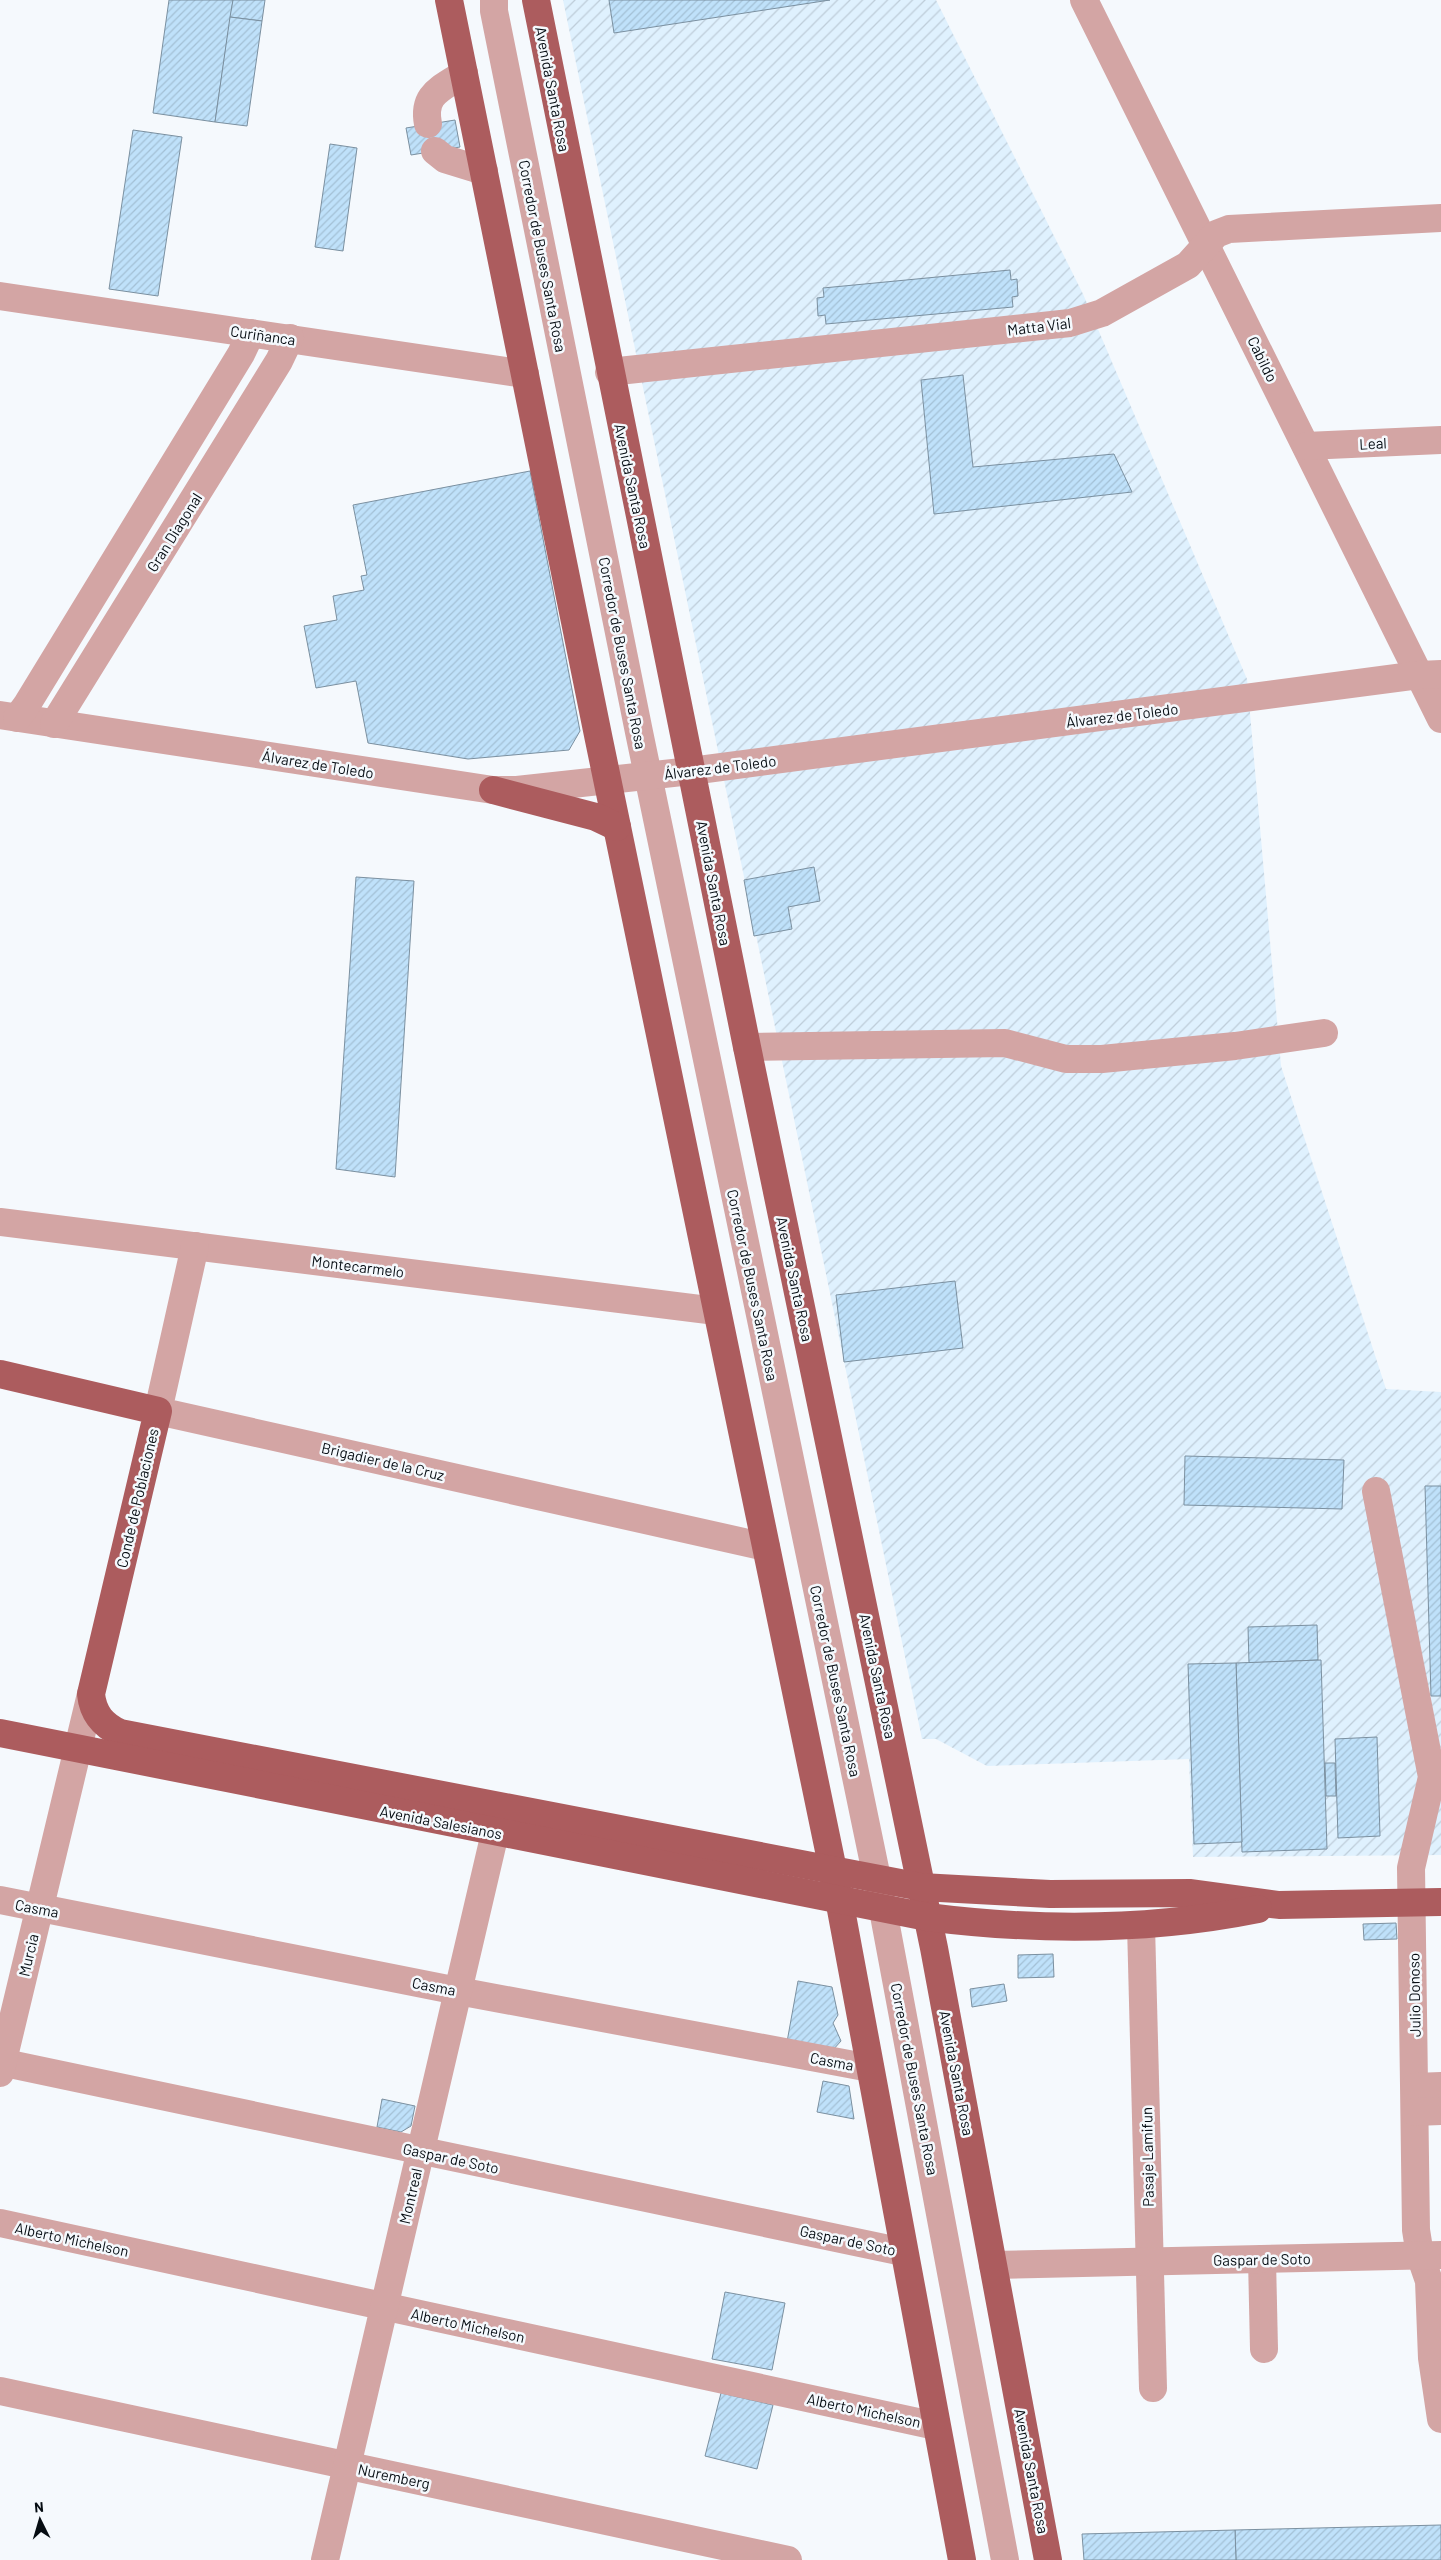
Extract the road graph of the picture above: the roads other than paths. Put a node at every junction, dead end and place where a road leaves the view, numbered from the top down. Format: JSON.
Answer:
{"nodes":[{"id":1,"x":449,"y":0,"type":"edge"},
{"id":2,"x":536,"y":0,"type":"edge"},
{"id":3,"x":1084,"y":0,"type":"edge"},
{"id":4,"x":492,"y":4,"type":"edge"},
{"id":5,"x":464,"y":73,"type":"junction"},
{"id":6,"x":428,"y":124,"type":"dead end"},
{"id":7,"x":435,"y":151,"type":"dead end"},
{"id":8,"x":484,"y":171,"type":"junction"},
{"id":9,"x":1441,"y":218,"type":"edge"},
{"id":10,"x":1207,"y":246,"type":"junction"},
{"id":11,"x":0,"y":296,"type":"edge"},
{"id":12,"x":251,"y":333,"type":"junction"},
{"id":13,"x":290,"y":338,"type":"junction"},
{"id":14,"x":609,"y":372,"type":"junction"},
{"id":15,"x":525,"y":374,"type":"junction"},
{"id":16,"x":1441,"y":440,"type":"edge"},
{"id":17,"x":1306,"y":446,"type":"junction"},
{"id":18,"x":1430,"y":675,"type":"edge"},
{"id":19,"x":8,"y":717,"type":"edge"},
{"id":20,"x":1441,"y":719,"type":"edge"},
{"id":21,"x":54,"y":724,"type":"junction"},
{"id":22,"x":692,"y":771,"type":"junction"},
{"id":23,"x":648,"y":776,"type":"junction"},
{"id":24,"x":607,"y":780,"type":"junction"},
{"id":25,"x":492,"y":790,"type":"junction"},
{"id":26,"x":617,"y":827,"type":"junction"},
{"id":27,"x":1324,"y":1033,"type":"dead end"},
{"id":28,"x":747,"y":1047,"type":"junction"},
{"id":29,"x":0,"y":1222,"type":"edge"},
{"id":30,"x":195,"y":1246,"type":"junction"},
{"id":31,"x":716,"y":1311,"type":"junction"},
{"id":32,"x":0,"y":1374,"type":"edge"},
{"id":33,"x":158,"y":1411,"type":"junction"},
{"id":34,"x":1376,"y":1491,"type":"dead end"},
{"id":35,"x":766,"y":1547,"type":"junction"},
{"id":36,"x":91,"y":1694,"type":"junction"},
{"id":37,"x":0,"y":1733,"type":"edge"},
{"id":38,"x":76,"y":1749,"type":"junction"},
{"id":39,"x":495,"y":1833,"type":"junction"},
{"id":40,"x":833,"y":1870,"type":"junction"},
{"id":41,"x":877,"y":1878,"type":"junction"},
{"id":42,"x":921,"y":1887,"type":"junction"},
{"id":43,"x":839,"y":1899,"type":"junction"},
{"id":44,"x":0,"y":1900,"type":"edge"},
{"id":45,"x":1413,"y":1902,"type":"junction"},
{"id":46,"x":1441,"y":1902,"type":"edge"},
{"id":47,"x":1279,"y":1905,"type":"junction"},
{"id":48,"x":39,"y":1908,"type":"junction"},
{"id":49,"x":883,"y":1908,"type":"junction"},
{"id":50,"x":927,"y":1917,"type":"junction"},
{"id":51,"x":1141,"y":1925,"type":"junction"},
{"id":52,"x":458,"y":1991,"type":"junction"},
{"id":53,"x":1,"y":2066,"type":"edge"},
{"id":54,"x":870,"y":2068,"type":"junction"},
{"id":55,"x":1428,"y":2099,"type":"edge"},
{"id":56,"x":421,"y":2151,"type":"junction"},
{"id":57,"x":0,"y":2223,"type":"edge"},
{"id":58,"x":903,"y":2252,"type":"junction"},
{"id":59,"x":1431,"y":2255,"type":"edge"},
{"id":60,"x":1262,"y":2259,"type":"junction"},
{"id":61,"x":1150,"y":2262,"type":"junction"},
{"id":62,"x":993,"y":2265,"type":"junction"},
{"id":63,"x":384,"y":2306,"type":"junction"},
{"id":64,"x":1264,"y":2349,"type":"dead end"},
{"id":65,"x":1152,"y":2388,"type":"dead end"},
{"id":66,"x":0,"y":2391,"type":"edge"},
{"id":67,"x":1441,"y":2419,"type":"edge"},
{"id":68,"x":936,"y":2426,"type":"junction"},
{"id":69,"x":347,"y":2465,"type":"junction"},
{"id":70,"x":325,"y":2560,"type":"edge"},
{"id":71,"x":788,"y":2560,"type":"edge"},
{"id":72,"x":962,"y":2560,"type":"edge"},
{"id":73,"x":1005,"y":2560,"type":"edge"},
{"id":74,"x":1048,"y":2560,"type":"edge"}],
"edges":[{"from":1,"to":5,"type":"main road"},
{"from":2,"to":14,"type":"main road","name":"Avenida Santa Rosa"},
{"from":3,"to":10,"type":"street","name":"Cabildo"},
{"from":4,"to":23,"type":"street","name":"Corredor de Buses Santa Rosa"},
{"from":5,"to":6,"type":"street"},
{"from":5,"to":8,"type":"main road"},
{"from":7,"to":8,"type":"street"},
{"from":8,"to":15,"type":"main road"},
{"from":9,"to":10,"type":"street","name":"Matta Vial"},
{"from":10,"to":14,"type":"street","name":"Matta Vial"},
{"from":10,"to":17,"type":"street","name":"Cabildo"},
{"from":11,"to":12,"type":"street","name":"Curiñanca"},
{"from":12,"to":13,"type":"street","name":"Curiñanca"},
{"from":12,"to":19,"type":"street"},
{"from":13,"to":15,"type":"street","name":"Curiñanca"},
{"from":13,"to":21,"type":"street","name":"Gran Diagonal"},
{"from":14,"to":22,"type":"main road","name":"Avenida Santa Rosa"},
{"from":15,"to":24,"type":"main road"},
{"from":16,"to":17,"type":"street","name":"Leal"},
{"from":17,"to":18,"type":"street","name":"Cabildo"},
{"from":18,"to":20,"type":"street","name":"Cabildo"},
{"from":18,"to":22,"type":"street","name":"Álvarez de Toledo"},
{"from":19,"to":21,"type":"street","name":"Álvarez de Toledo"},
{"from":21,"to":25,"type":"street","name":"Álvarez de Toledo"},
{"from":22,"to":23,"type":"street","name":"Álvarez de Toledo"},
{"from":22,"to":28,"type":"main road","name":"Avenida Santa Rosa"},
{"from":23,"to":24,"type":"street","name":"Álvarez de Toledo"},
{"from":23,"to":41,"type":"street","name":"Corredor de Buses Santa Rosa"},
{"from":24,"to":25,"type":"street","name":"Álvarez de Toledo"},
{"from":24,"to":26,"type":"main road"},
{"from":25,"to":26,"type":"main road"},
{"from":26,"to":31,"type":"main road"},
{"from":27,"to":28,"type":"street"},
{"from":28,"to":42,"type":"main road","name":"Avenida Santa Rosa"},
{"from":29,"to":30,"type":"street","name":"Montecarmelo"},
{"from":30,"to":31,"type":"street","name":"Montecarmelo"},
{"from":30,"to":33,"type":"street","name":"Conde de Poblaciones"},
{"from":31,"to":35,"type":"main road"},
{"from":32,"to":33,"type":"main road","name":"Brigadier de la Cruz"},
{"from":33,"to":35,"type":"street","name":"Brigadier de la Cruz"},
{"from":33,"to":36,"type":"main road","name":"Conde de Poblaciones"},
{"from":34,"to":45,"type":"street","name":"Julio Donoso"},
{"from":35,"to":40,"type":"main road"},
{"from":36,"to":38,"type":"street","name":"Conde de Poblaciones"},
{"from":36,"to":40,"type":"main road","name":"Avenida Salesianos"},
{"from":37,"to":38,"type":"main road","name":"Avenida Salesianos"},
{"from":38,"to":39,"type":"main road","name":"Avenida Salesianos"},
{"from":38,"to":48,"type":"street","name":"Murcia"},
{"from":39,"to":43,"type":"main road","name":"Avenida Salesianos"},
{"from":39,"to":52,"type":"street","name":"Montreal"},
{"from":40,"to":41,"type":"main road","name":"Avenida Salesianos"},
{"from":40,"to":43,"type":"main road"},
{"from":41,"to":42,"type":"main road","name":"Avenida Salesianos"},
{"from":41,"to":49,"type":"street","name":"Corredor de Buses Santa Rosa"},
{"from":42,"to":47,"type":"main road","name":"Avenida Salesianos"},
{"from":42,"to":50,"type":"main road","name":"Avenida Santa Rosa"},
{"from":43,"to":49,"type":"main road","name":"Avenida Salesianos"},
{"from":43,"to":54,"type":"main road"},
{"from":44,"to":48,"type":"street","name":"Casma"},
{"from":45,"to":46,"type":"main road"},
{"from":45,"to":47,"type":"main road"},
{"from":45,"to":55,"type":"street","name":"Julio Donoso"},
{"from":47,"to":51,"type":"main road","name":"Avenida Salesianos"},
{"from":48,"to":52,"type":"street","name":"Casma"},
{"from":48,"to":53,"type":"street","name":"Murcia"},
{"from":49,"to":50,"type":"main road","name":"Avenida Salesianos"},
{"from":49,"to":73,"type":"street","name":"Corredor de Buses Santa Rosa"},
{"from":50,"to":51,"type":"main road","name":"Avenida Salesianos"},
{"from":50,"to":62,"type":"main road","name":"Avenida Santa Rosa"},
{"from":51,"to":61,"type":"street","name":"Pasaje Lamifun"},
{"from":52,"to":54,"type":"street","name":"Casma"},
{"from":52,"to":56,"type":"street","name":"Montreal"},
{"from":53,"to":56,"type":"street","name":"Gaspar de Soto"},
{"from":54,"to":58,"type":"main road"},
{"from":55,"to":59,"type":"street","name":"Julio Donoso"},
{"from":56,"to":58,"type":"street","name":"Gaspar de Soto"},
{"from":56,"to":63,"type":"street","name":"Montreal"},
{"from":57,"to":63,"type":"street","name":"Alberto Michelson"},
{"from":58,"to":68,"type":"main road"},
{"from":59,"to":60,"type":"street","name":"Gaspar de Soto"},
{"from":59,"to":67,"type":"street","name":"Julio Donoso"},
{"from":60,"to":61,"type":"street","name":"Gaspar de Soto"},
{"from":60,"to":64,"type":"street"},
{"from":61,"to":62,"type":"street","name":"Gaspar de Soto"},
{"from":61,"to":65,"type":"street","name":"Pasaje Lamifun"},
{"from":62,"to":74,"type":"main road","name":"Avenida Santa Rosa"},
{"from":63,"to":68,"type":"street","name":"Alberto Michelson"},
{"from":63,"to":69,"type":"street","name":"Montreal"},
{"from":66,"to":69,"type":"street","name":"Nuremberg"},
{"from":68,"to":72,"type":"main road"},
{"from":69,"to":70,"type":"street","name":"Montreal"},
{"from":69,"to":71,"type":"street","name":"Nuremberg"}]}
